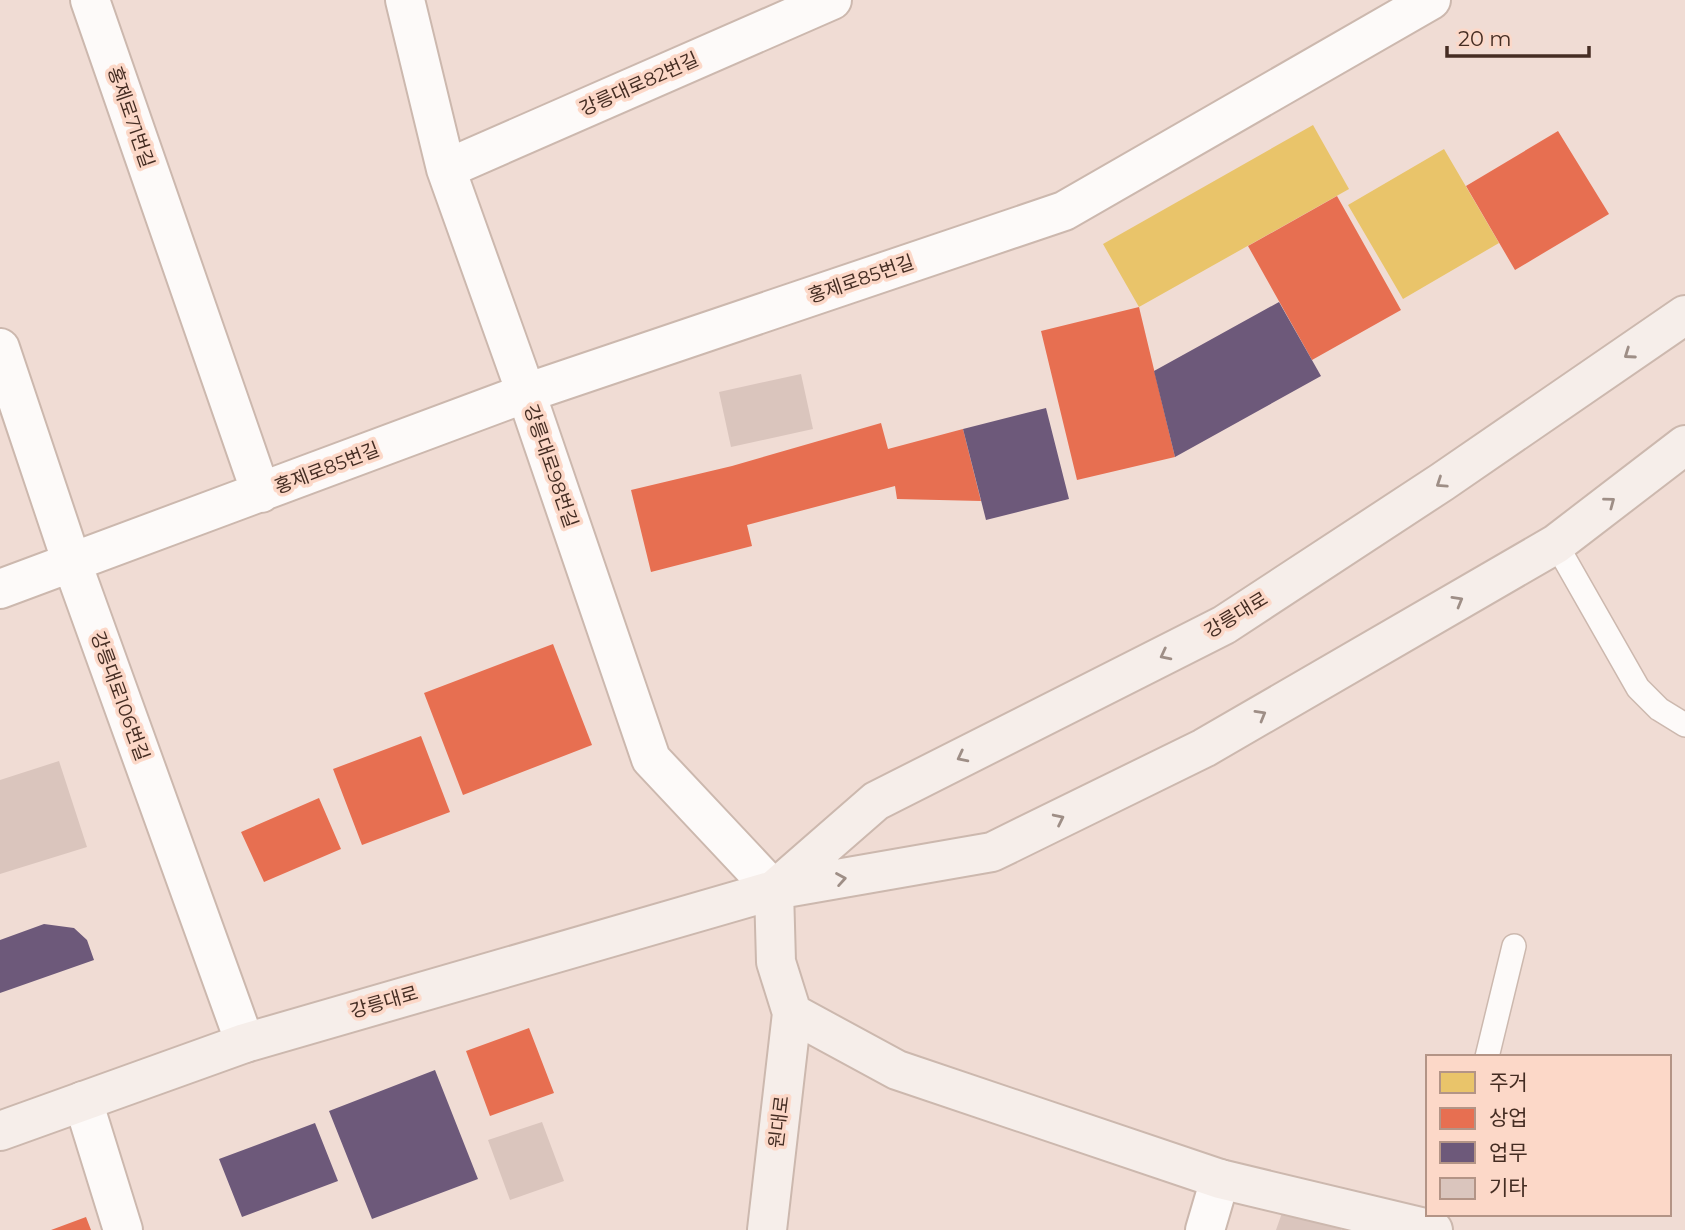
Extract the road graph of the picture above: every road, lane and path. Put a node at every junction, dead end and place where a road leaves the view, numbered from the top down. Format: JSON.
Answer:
{"nodes":[{"id":1,"x":90,"y":0,"type":"edge"},
{"id":2,"x":405,"y":0,"type":"edge"},
{"id":3,"x":832,"y":0,"type":"edge"},
{"id":4,"x":1426,"y":1,"type":"edge"},
{"id":5,"x":446,"y":169,"type":"junction"},
{"id":6,"x":171,"y":233,"type":"joint"},
{"id":7,"x":1685,"y":315,"type":"edge"},
{"id":8,"x":0,"y":348,"type":"edge"},
{"id":9,"x":526,"y":393,"type":"junction"},
{"id":10,"x":1685,"y":445,"type":"edge"},
{"id":11,"x":261,"y":493,"type":"junction"},
{"id":12,"x":1556,"y":544,"type":"junction"},
{"id":13,"x":72,"y":563,"type":"junction"},
{"id":14,"x":0,"y":589,"type":"edge"},
{"id":15,"x":1685,"y":725,"type":"edge"},
{"id":16,"x":774,"y":890,"type":"junction"},
{"id":17,"x":1514,"y":946,"type":"dead end"},
{"id":18,"x":792,"y":1013,"type":"junction"},
{"id":19,"x":245,"y":1042,"type":"junction"},
{"id":20,"x":1487,"y":1055,"type":"edge"},
{"id":21,"x":83,"y":1101,"type":"junction"},
{"id":22,"x":0,"y":1131,"type":"edge"},
{"id":23,"x":1220,"y":1179,"type":"junction"},
{"id":24,"x":123,"y":1230,"type":"edge"},
{"id":25,"x":767,"y":1230,"type":"edge"},
{"id":26,"x":1205,"y":1230,"type":"edge"},
{"id":27,"x":1433,"y":1230,"type":"edge"}],
"edges":[{"from":1,"to":6,"type":"street","name":"홍제로71번길"},
{"from":2,"to":5,"type":"street","name":"강릉대로98번길"},
{"from":3,"to":5,"type":"street","name":"강릉대로82번길"},
{"from":4,"to":9,"type":"street","name":"홍제로85번길"},
{"from":5,"to":9,"type":"street","name":"강릉대로98번길"},
{"from":6,"to":11,"type":"street","name":"홍제로85번길"},
{"from":7,"to":16,"type":"street","name":"강릉대로","one_way":true},
{"from":8,"to":13,"type":"street","name":"강릉대로106번길"},
{"from":9,"to":11,"type":"street","name":"홍제로85번길"},
{"from":9,"to":16,"type":"street","name":"강릉대로98번길"},
{"from":12,"to":10,"type":"street","name":"강릉대로","one_way":true},
{"from":11,"to":13,"type":"street","name":"홍제로85번길"},
{"from":12,"to":15,"type":"lane"},
{"from":16,"to":12,"type":"street","name":"강릉대로","one_way":true},
{"from":13,"to":14,"type":"street","name":"홍제로85번길"},
{"from":13,"to":19,"type":"street","name":"강릉대로106번길"},
{"from":16,"to":18,"type":"street"},
{"from":16,"to":19,"type":"street","name":"강릉대로"},
{"from":17,"to":20,"type":"lane"},
{"from":18,"to":23,"type":"street"},
{"from":18,"to":25,"type":"street","name":"원대로"},
{"from":19,"to":21,"type":"street","name":"강릉대로"},
{"from":21,"to":22,"type":"street","name":"강릉대로"},
{"from":21,"to":24,"type":"street"},
{"from":23,"to":26,"type":"street"},
{"from":23,"to":27,"type":"street"}]}
